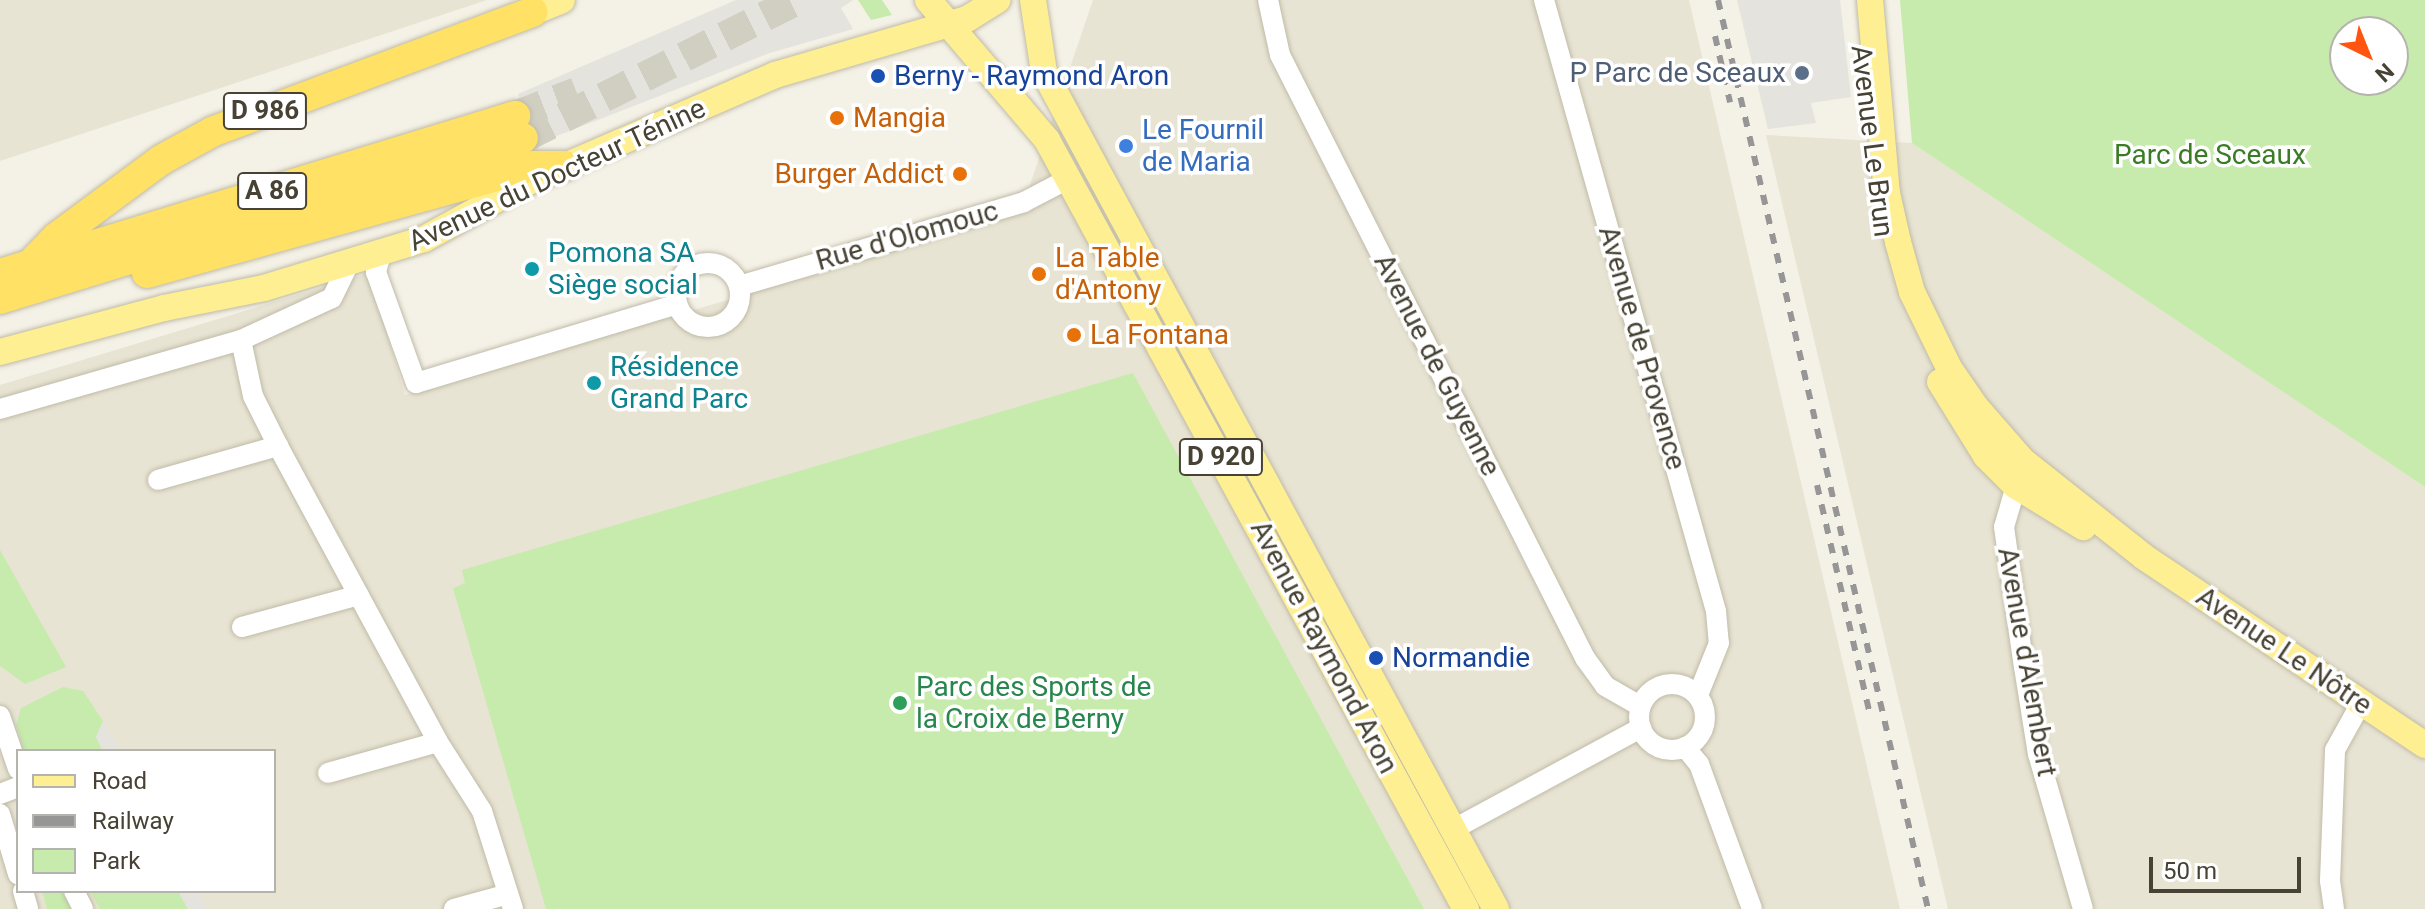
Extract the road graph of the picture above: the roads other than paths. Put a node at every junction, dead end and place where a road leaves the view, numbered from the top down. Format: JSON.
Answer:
{"nodes":[{"id":1,"x":562,"y":0,"type":"edge"},
{"id":2,"x":928,"y":0,"type":"edge"},
{"id":3,"x":997,"y":0,"type":"edge"},
{"id":4,"x":1033,"y":0,"type":"edge"},
{"id":5,"x":1268,"y":0,"type":"edge"},
{"id":6,"x":1544,"y":0,"type":"edge"},
{"id":7,"x":1854,"y":0,"type":"edge"},
{"id":8,"x":1870,"y":0,"type":"edge"},
{"id":9,"x":535,"y":6,"type":"edge"},
{"id":10,"x":947,"y":25,"type":"junction"},
{"id":11,"x":565,"y":166,"type":"junction"},
{"id":12,"x":1070,"y":178,"type":"junction"},
{"id":13,"x":381,"y":254,"type":"junction"},
{"id":14,"x":348,"y":265,"type":"junction"},
{"id":15,"x":14,"y":270,"type":"edge"},
{"id":16,"x":86,"y":273,"type":"junction"},
{"id":17,"x":739,"y":286,"type":"junction"},
{"id":18,"x":0,"y":299,"type":"edge"},
{"id":19,"x":677,"y":304,"type":"junction"},
{"id":20,"x":241,"y":340,"type":"junction"},
{"id":21,"x":0,"y":352,"type":"edge"},
{"id":22,"x":0,"y":409,"type":"edge"},
{"id":23,"x":278,"y":446,"type":"junction"},
{"id":24,"x":2023,"y":461,"type":"junction"},
{"id":25,"x":158,"y":480,"type":"dead end"},
{"id":26,"x":2016,"y":486,"type":"junction"},
{"id":27,"x":2144,"y":557,"type":"junction"},
{"id":28,"x":359,"y":595,"type":"junction"},
{"id":29,"x":242,"y":627,"type":"dead end"},
{"id":30,"x":1698,"y":695,"type":"junction"},
{"id":31,"x":2361,"y":703,"type":"junction"},
{"id":32,"x":1640,"y":706,"type":"junction"},
{"id":33,"x":0,"y":716,"type":"edge"},
{"id":34,"x":1641,"y":728,"type":"junction"},
{"id":35,"x":438,"y":742,"type":"junction"},
{"id":36,"x":2425,"y":745,"type":"edge"},
{"id":37,"x":1685,"y":747,"type":"junction"},
{"id":38,"x":16,"y":763,"type":"edge"},
{"id":39,"x":328,"y":773,"type":"dead end"},
{"id":40,"x":0,"y":814,"type":"edge"},
{"id":41,"x":1452,"y":830,"type":"junction"},
{"id":42,"x":16,"y":867,"type":"edge"},
{"id":43,"x":510,"y":901,"type":"edge"},
{"id":44,"x":454,"y":909,"type":"edge"},
{"id":45,"x":1466,"y":909,"type":"edge"},
{"id":46,"x":1496,"y":909,"type":"edge"},
{"id":47,"x":1752,"y":909,"type":"edge"},
{"id":48,"x":2083,"y":909,"type":"edge"},
{"id":49,"x":2334,"y":909,"type":"edge"}],
"edges":[{"from":1,"to":9,"type":"main road","number":"D 986"},
{"from":2,"to":10,"type":"main road","number":"D 920"},
{"from":3,"to":10,"type":"main road","name":"Avenue du Docteur Ténine"},
{"from":4,"to":41,"type":"main road","name":"Avenue Raymond Aron","number":"D 920"},
{"from":5,"to":32,"type":"street","name":"Avenue de Guyenne"},
{"from":6,"to":30,"type":"street","name":"Avenue de Provence"},
{"from":7,"to":26,"type":"main road","name":"Avenue Le Brun"},
{"from":8,"to":24,"type":"main road","name":"Avenue Le Brun"},
{"from":9,"to":15,"type":"highway","number":"D 986"},
{"from":10,"to":11,"type":"main road","name":"Avenue du Docteur Ténine"},
{"from":10,"to":12,"type":"main road","name":"Avenue Raymond Aron","number":"D 920"},
{"from":11,"to":13,"type":"main road","name":"Avenue du Docteur Ténine"},
{"from":11,"to":16,"type":"highway"},
{"from":12,"to":17,"type":"street","name":"Rue d'Olomouc"},
{"from":12,"to":45,"type":"main road","name":"Avenue Raymond Aron","number":"D 920"},
{"from":13,"to":14,"type":"main road","name":"Avenue du Docteur Ténine"},
{"from":13,"to":19,"type":"street"},
{"from":14,"to":20,"type":"street"},
{"from":14,"to":21,"type":"main road","name":"Avenue du Docteur Ténine"},
{"from":15,"to":16,"type":"highway","number":"A 86"},
{"from":16,"to":18,"type":"highway","number":"A 86"},
{"from":17,"to":19,"type":"street"},
{"from":17,"to":19,"type":"street"},
{"from":20,"to":22,"type":"street"},
{"from":20,"to":23,"type":"street"},
{"from":23,"to":25,"type":"street"},
{"from":23,"to":28,"type":"street"},
{"from":24,"to":26,"type":"street","name":"Avenue d'Alembert"},
{"from":24,"to":27,"type":"main road","name":"Avenue Le Nôtre"},
{"from":26,"to":27,"type":"main road","name":"Avenue Le Nôtre"},
{"from":26,"to":48,"type":"street","name":"Avenue d'Alembert"},
{"from":27,"to":31,"type":"main road","name":"Avenue Le Nôtre"},
{"from":28,"to":29,"type":"street"},
{"from":28,"to":35,"type":"street"},
{"from":30,"to":32,"type":"street"},
{"from":30,"to":37,"type":"street"},
{"from":31,"to":36,"type":"main road","name":"Avenue Le Nôtre"},
{"from":31,"to":49,"type":"street"},
{"from":32,"to":34,"type":"street"},
{"from":33,"to":38,"type":"street"},
{"from":34,"to":37,"type":"street"},
{"from":34,"to":41,"type":"street"},
{"from":35,"to":39,"type":"street"},
{"from":35,"to":43,"type":"street"},
{"from":37,"to":47,"type":"street"},
{"from":40,"to":42,"type":"street"},
{"from":41,"to":46,"type":"main road","name":"Avenue Raymond Aron","number":"D 920"},
{"from":43,"to":44,"type":"street"}]}
